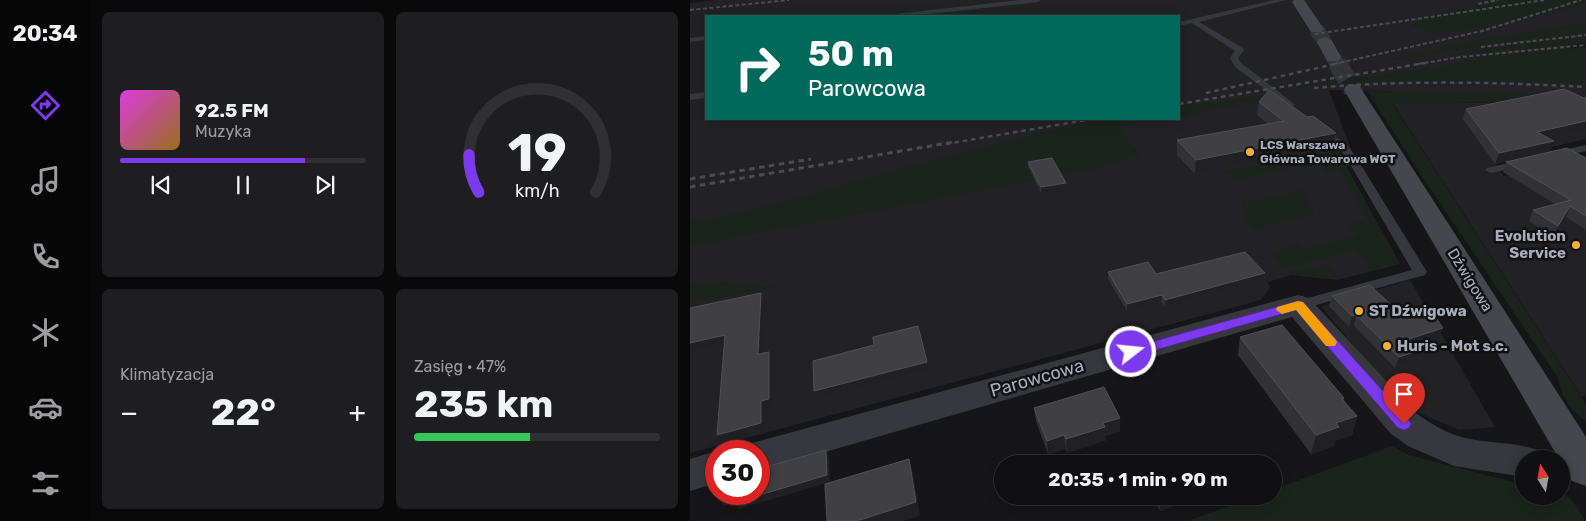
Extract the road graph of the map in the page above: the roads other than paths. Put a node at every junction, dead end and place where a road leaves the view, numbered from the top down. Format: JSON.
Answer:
{"nodes":[{"id":1,"x":1038,"y":0,"type":"edge"},
{"id":2,"x":1283,"y":0,"type":"edge"},
{"id":3,"x":1299,"y":2,"type":"dead end"},
{"id":4,"x":904,"y":15,"type":"edge"},
{"id":5,"x":1193,"y":21,"type":"junction"},
{"id":6,"x":1180,"y":24,"type":"edge"},
{"id":7,"x":705,"y":38,"type":"edge"},
{"id":8,"x":690,"y":40,"type":"edge"},
{"id":9,"x":1333,"y":57,"type":"tunnel mouth"},
{"id":10,"x":1353,"y":90,"type":"tunnel mouth"},
{"id":11,"x":705,"y":95,"type":"edge"},
{"id":12,"x":690,"y":97,"type":"edge"},
{"id":13,"x":1298,"y":110,"type":"edge"},
{"id":14,"x":1311,"y":120,"type":"edge"},
{"id":15,"x":1586,"y":148,"type":"edge"},
{"id":16,"x":1548,"y":157,"type":"edge"},
{"id":17,"x":1529,"y":161,"type":"edge"},
{"id":18,"x":1491,"y":170,"type":"dead end"},
{"id":19,"x":1298,"y":305,"type":"junction"},
{"id":20,"x":770,"y":453,"type":"edge"},
{"id":21,"x":1515,"y":460,"type":"edge"},
{"id":22,"x":1578,"y":462,"type":"edge"},
{"id":23,"x":705,"y":471,"type":"edge"},
{"id":24,"x":690,"y":475,"type":"edge"}],
"edges":[{"from":1,"to":4,"type":"lane"},
{"from":2,"to":5,"type":"lane"},
{"from":3,"to":9,"type":"main road"},
{"from":5,"to":6,"type":"lane"},
{"from":5,"to":13,"type":"lane"},
{"from":7,"to":8,"type":"lane"},
{"from":10,"to":22,"type":"main road","name":"Dźwigowa"},
{"from":11,"to":12,"type":"lane"},
{"from":14,"to":19,"type":"lane"},
{"from":15,"to":16,"type":"lane"},
{"from":17,"to":18,"type":"lane"},
{"from":19,"to":20,"type":"street","name":"Parowcowa"},
{"from":19,"to":21,"type":"street"},
{"from":23,"to":24,"type":"street"}]}
